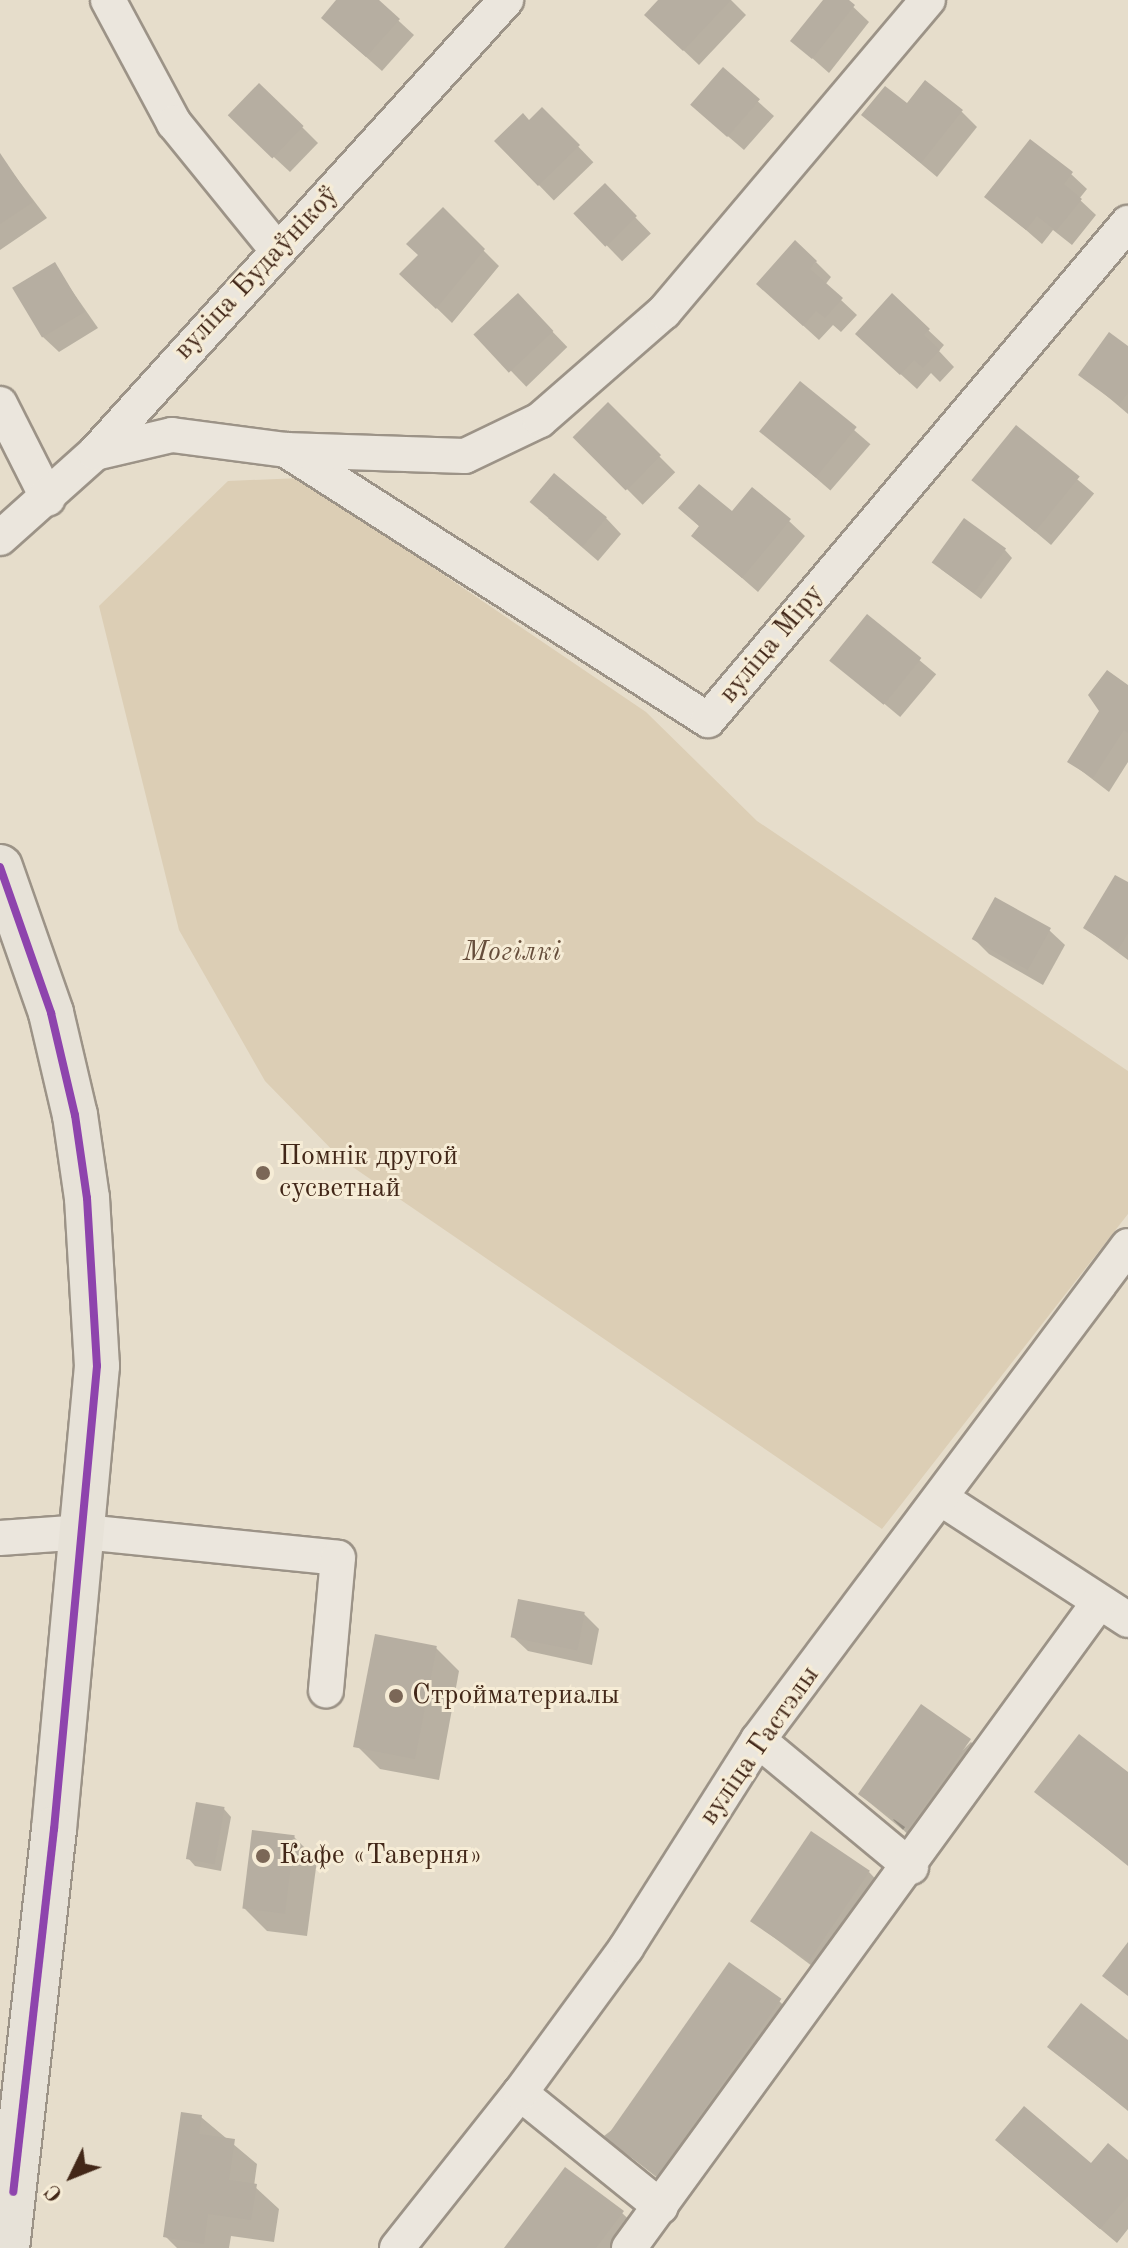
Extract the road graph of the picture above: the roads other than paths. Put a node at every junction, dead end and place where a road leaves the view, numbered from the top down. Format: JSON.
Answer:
{"nodes":[{"id":1,"x":108,"y":0,"type":"edge"},
{"id":2,"x":506,"y":0,"type":"edge"},
{"id":3,"x":928,"y":0,"type":"edge"},
{"id":4,"x":1128,"y":223,"type":"edge"},
{"id":5,"x":278,"y":251,"type":"junction"},
{"id":6,"x":0,"y":404,"type":"edge"},
{"id":7,"x":286,"y":450,"type":"junction"},
{"id":8,"x":95,"y":453,"type":"junction"},
{"id":9,"x":48,"y":499,"type":"junction"},
{"id":10,"x":0,"y":538,"type":"edge"},
{"id":11,"x":0,"y":867,"type":"edge"},
{"id":12,"x":1128,"y":1246,"type":"edge"},
{"id":13,"x":942,"y":1499,"type":"junction"},
{"id":14,"x":84,"y":1532,"type":"junction"},
{"id":15,"x":0,"y":1538,"type":"edge"},
{"id":16,"x":1099,"y":1602,"type":"junction"},
{"id":17,"x":1128,"y":1620,"type":"edge"},
{"id":18,"x":326,"y":1690,"type":"dead end"},
{"id":19,"x":758,"y":1740,"type":"junction"},
{"id":20,"x":911,"y":1867,"type":"junction"},
{"id":21,"x":520,"y":2093,"type":"junction"},
{"id":22,"x":7,"y":2192,"type":"edge"},
{"id":23,"x":661,"y":2207,"type":"junction"},
{"id":24,"x":7,"y":2248,"type":"edge"},
{"id":25,"x":397,"y":2248,"type":"edge"},
{"id":26,"x":629,"y":2248,"type":"edge"}],
"edges":[{"from":1,"to":5,"type":"street"},
{"from":2,"to":5,"type":"street","name":"вуліца Будаўнікоў"},
{"from":3,"to":7,"type":"street"},
{"from":4,"to":7,"type":"street","name":"вуліца Міру"},
{"from":5,"to":8,"type":"street","name":"вуліца Будаўнікоў"},
{"from":6,"to":9,"type":"street"},
{"from":7,"to":8,"type":"street"},
{"from":8,"to":9,"type":"street","name":"вуліца Будаўнікоў"},
{"from":9,"to":10,"type":"street","name":"вуліца Будаўнікоў"},
{"from":11,"to":14,"type":"main road"},
{"from":12,"to":13,"type":"street","name":"вуліца Гастэлы"},
{"from":13,"to":16,"type":"street"},
{"from":13,"to":19,"type":"street","name":"вуліца Гастэлы"},
{"from":14,"to":15,"type":"street"},
{"from":14,"to":18,"type":"street"},
{"from":14,"to":22,"type":"main road"},
{"from":16,"to":17,"type":"street"},
{"from":16,"to":20,"type":"street"},
{"from":19,"to":20,"type":"street"},
{"from":19,"to":21,"type":"street","name":"вуліца Гастэлы"},
{"from":20,"to":23,"type":"street"},
{"from":21,"to":23,"type":"street"},
{"from":21,"to":25,"type":"street","name":"вуліца Гастэлы"},
{"from":22,"to":24,"type":"main road"},
{"from":23,"to":26,"type":"street"}]}
